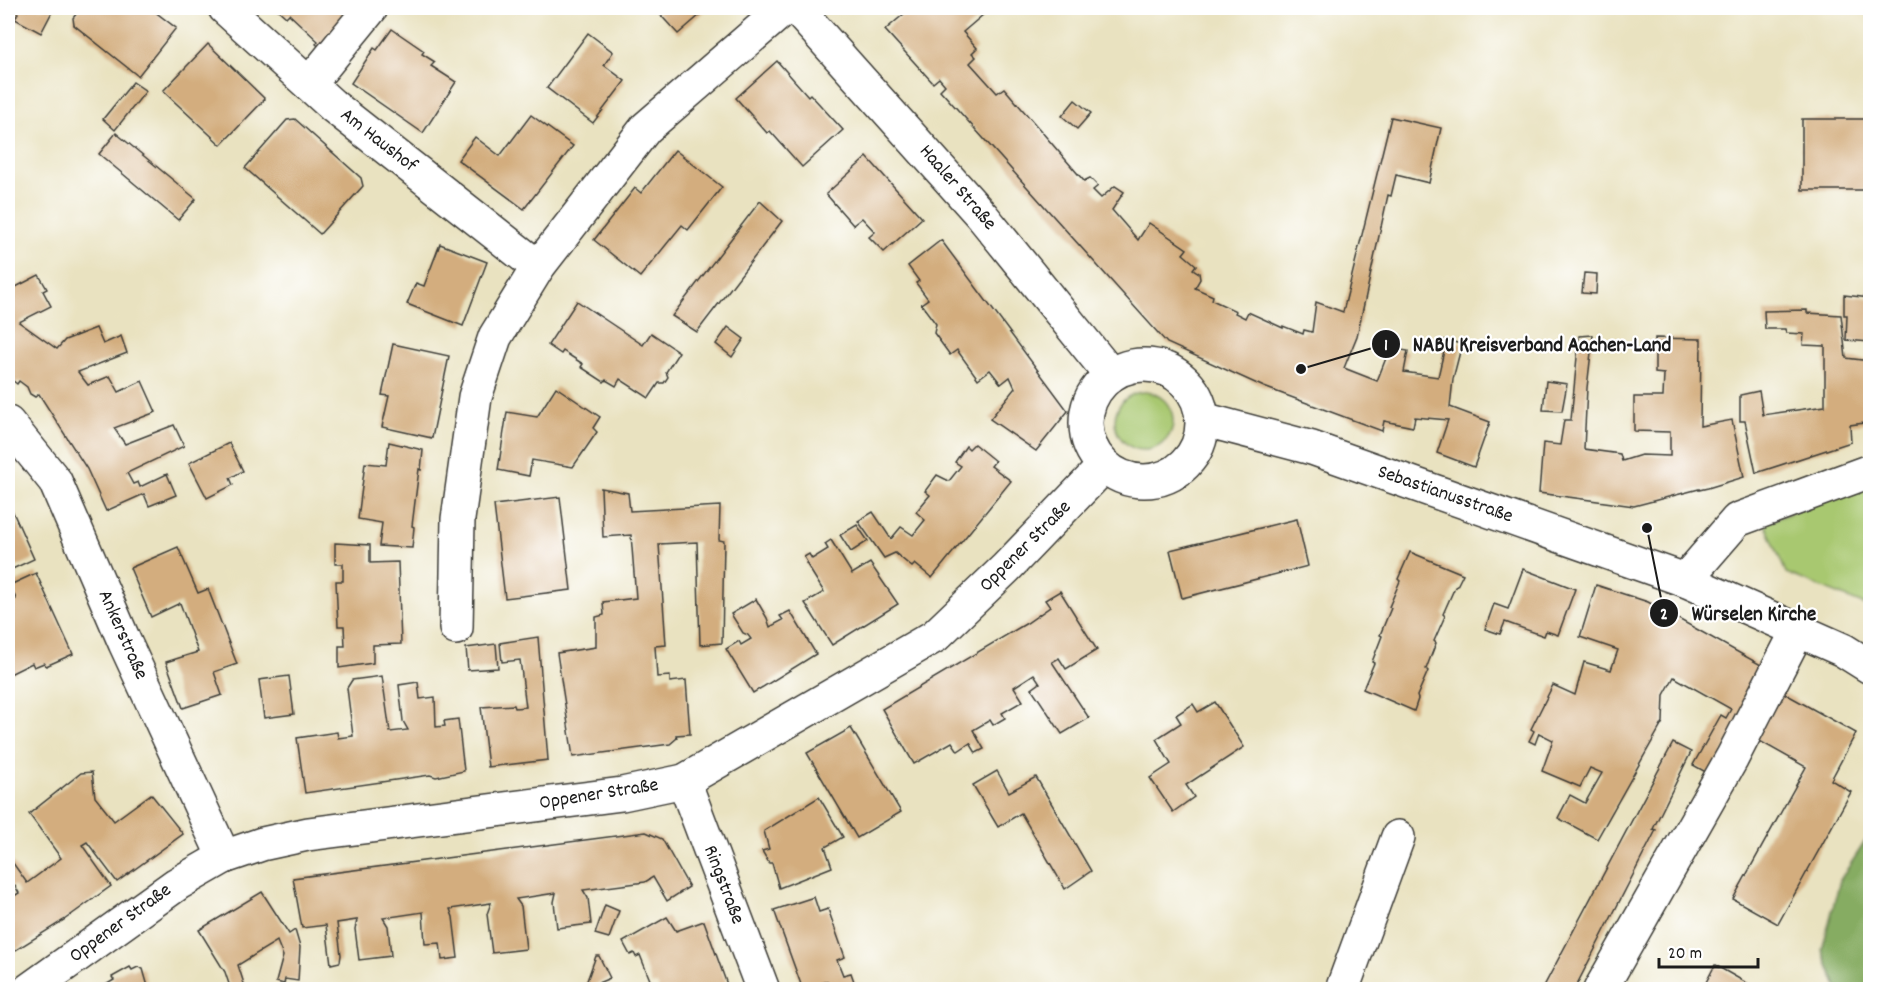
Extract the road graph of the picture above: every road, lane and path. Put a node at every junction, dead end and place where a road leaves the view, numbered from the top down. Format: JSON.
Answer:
{"nodes":[{"id":1,"x":225,"y":8,"type":"edge"},
{"id":2,"x":371,"y":8,"type":"edge"},
{"id":3,"x":785,"y":8,"type":"edge"},
{"id":4,"x":796,"y":8,"type":"edge"},
{"id":5,"x":309,"y":84,"type":"junction"},
{"id":6,"x":538,"y":267,"type":"junction"},
{"id":7,"x":1111,"y":375,"type":"junction"},
{"id":8,"x":1202,"y":419,"type":"junction"},
{"id":9,"x":8,"y":423,"type":"edge"},
{"id":10,"x":1104,"y":466,"type":"junction"},
{"id":11,"x":1870,"y":471,"type":"edge"},
{"id":12,"x":1685,"y":580,"type":"junction"},
{"id":13,"x":456,"y":628,"type":"dead end"},
{"id":14,"x":1798,"y":630,"type":"junction"},
{"id":15,"x":1870,"y":667,"type":"edge"},
{"id":16,"x":684,"y":781,"type":"junction"},
{"id":17,"x":1398,"y":837,"type":"dead end"},
{"id":18,"x":224,"y":857,"type":"junction"},
{"id":19,"x":29,"y":990,"type":"edge"},
{"id":20,"x":764,"y":990,"type":"edge"},
{"id":21,"x":1342,"y":990,"type":"edge"},
{"id":22,"x":1600,"y":990,"type":"edge"}],
"edges":[{"from":1,"to":5,"type":"street","name":"Am Haushof"},
{"from":2,"to":5,"type":"street"},
{"from":3,"to":6,"type":"street"},
{"from":4,"to":7,"type":"street","name":"Haaler Straße"},
{"from":5,"to":6,"type":"street","name":"Am Haushof"},
{"from":6,"to":13,"type":"street"},
{"from":7,"to":8,"type":"street"},
{"from":7,"to":10,"type":"street"},
{"from":8,"to":10,"type":"street"},
{"from":8,"to":12,"type":"street","name":"Sebastianusstraße"},
{"from":9,"to":18,"type":"street","name":"Ankerstraße"},
{"from":10,"to":16,"type":"street","name":"Oppener Straße"},
{"from":11,"to":12,"type":"street"},
{"from":12,"to":14,"type":"street","name":"Sebastianusstraße"},
{"from":14,"to":15,"type":"street","name":"Sebastianusstraße"},
{"from":14,"to":22,"type":"street"},
{"from":16,"to":18,"type":"street","name":"Oppener Straße"},
{"from":16,"to":20,"type":"street","name":"Ringstraße"},
{"from":17,"to":21,"type":"street"},
{"from":18,"to":19,"type":"street","name":"Oppener Straße"}]}
